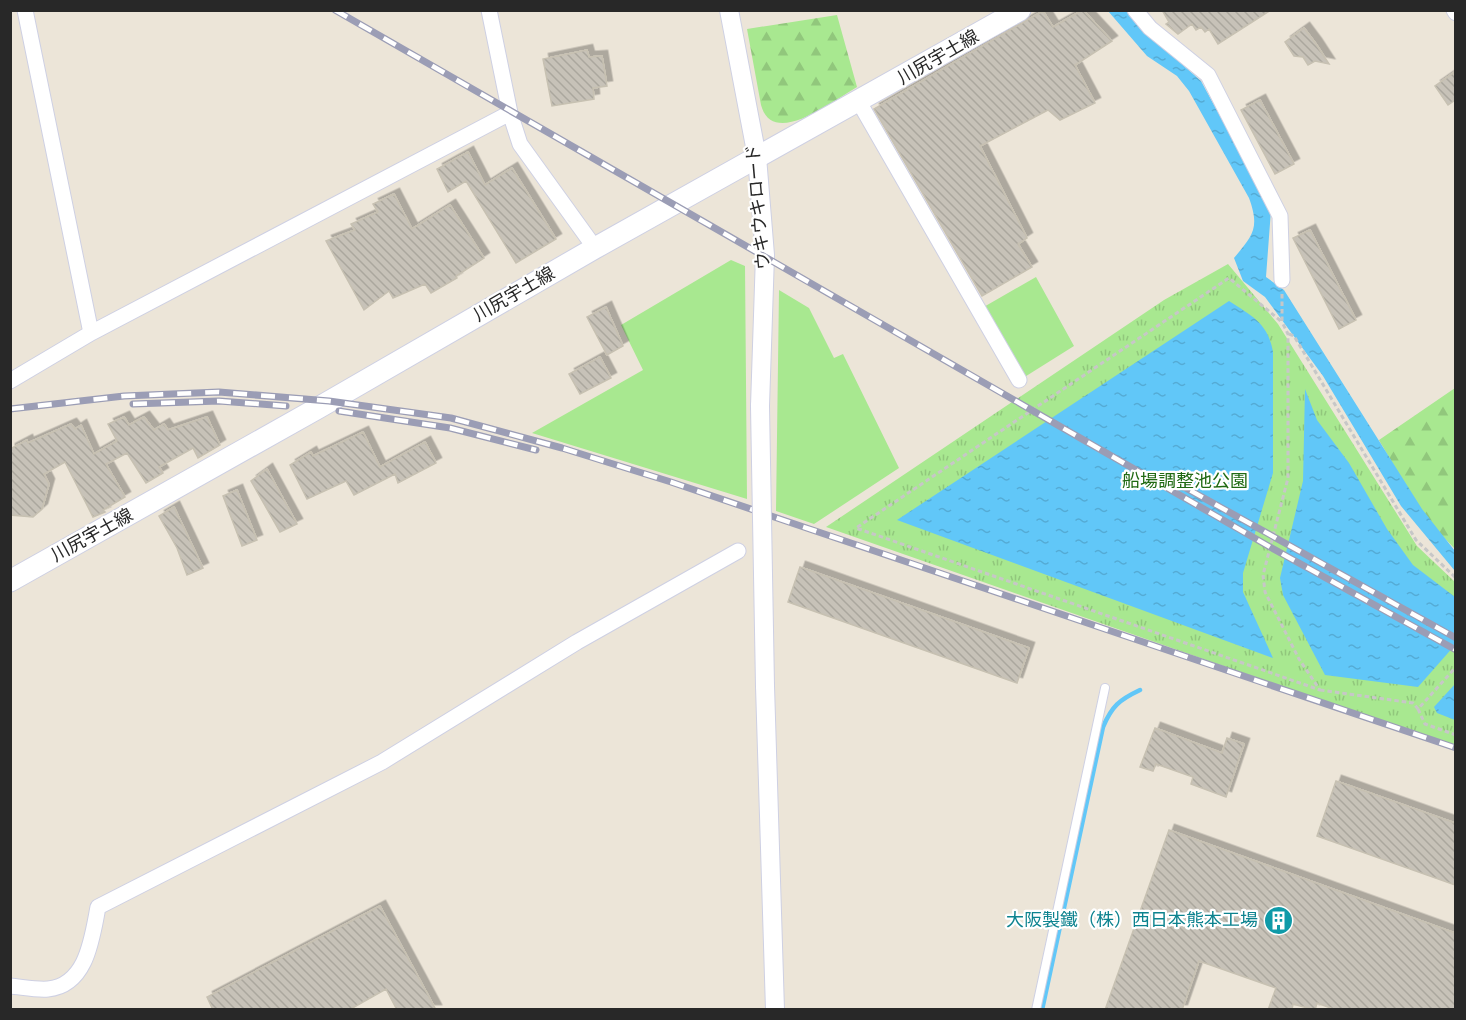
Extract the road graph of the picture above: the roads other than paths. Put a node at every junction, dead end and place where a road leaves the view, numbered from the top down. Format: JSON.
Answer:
{"nodes":[{"id":1,"x":25,"y":10,"type":"edge"},
{"id":2,"x":489,"y":10,"type":"edge"},
{"id":3,"x":729,"y":10,"type":"edge"},
{"id":4,"x":1020,"y":10,"type":"edge"},
{"id":5,"x":1135,"y":10,"type":"edge"},
{"id":6,"x":993,"y":16,"type":"edge"},
{"id":7,"x":859,"y":102,"type":"junction"},
{"id":8,"x":510,"y":113,"type":"junction"},
{"id":9,"x":757,"y":156,"type":"junction"},
{"id":10,"x":595,"y":248,"type":"junction"},
{"id":11,"x":1282,"y":280,"type":"road end"},
{"id":12,"x":91,"y":333,"type":"junction"},
{"id":13,"x":1019,"y":380,"type":"dead end"},
{"id":14,"x":10,"y":381,"type":"edge"},
{"id":15,"x":738,"y":551,"type":"dead end"},
{"id":16,"x":10,"y":580,"type":"edge"},
{"id":17,"x":1105,"y":688,"type":"dead end"},
{"id":18,"x":10,"y":986,"type":"edge"},
{"id":19,"x":775,"y":1010,"type":"edge"},
{"id":20,"x":1036,"y":1010,"type":"edge"}],
"edges":[{"from":1,"to":12,"type":"street"},
{"from":2,"to":8,"type":"street"},
{"from":3,"to":9,"type":"street","name":"ウキウキロード"},
{"from":4,"to":6,"type":"main road","name":"川尻宇土線"},
{"from":5,"to":11,"type":"street"},
{"from":6,"to":7,"type":"main road","name":"川尻宇土線"},
{"from":7,"to":9,"type":"main road","name":"川尻宇土線"},
{"from":7,"to":13,"type":"street"},
{"from":8,"to":10,"type":"street"},
{"from":8,"to":12,"type":"street"},
{"from":9,"to":10,"type":"main road","name":"川尻宇土線"},
{"from":9,"to":19,"type":"street","name":"ウキウキロード","bridge":true},
{"from":10,"to":16,"type":"main road","name":"川尻宇土線"},
{"from":12,"to":14,"type":"street"},
{"from":15,"to":18,"type":"street"},
{"from":17,"to":20,"type":"lane"}]}
